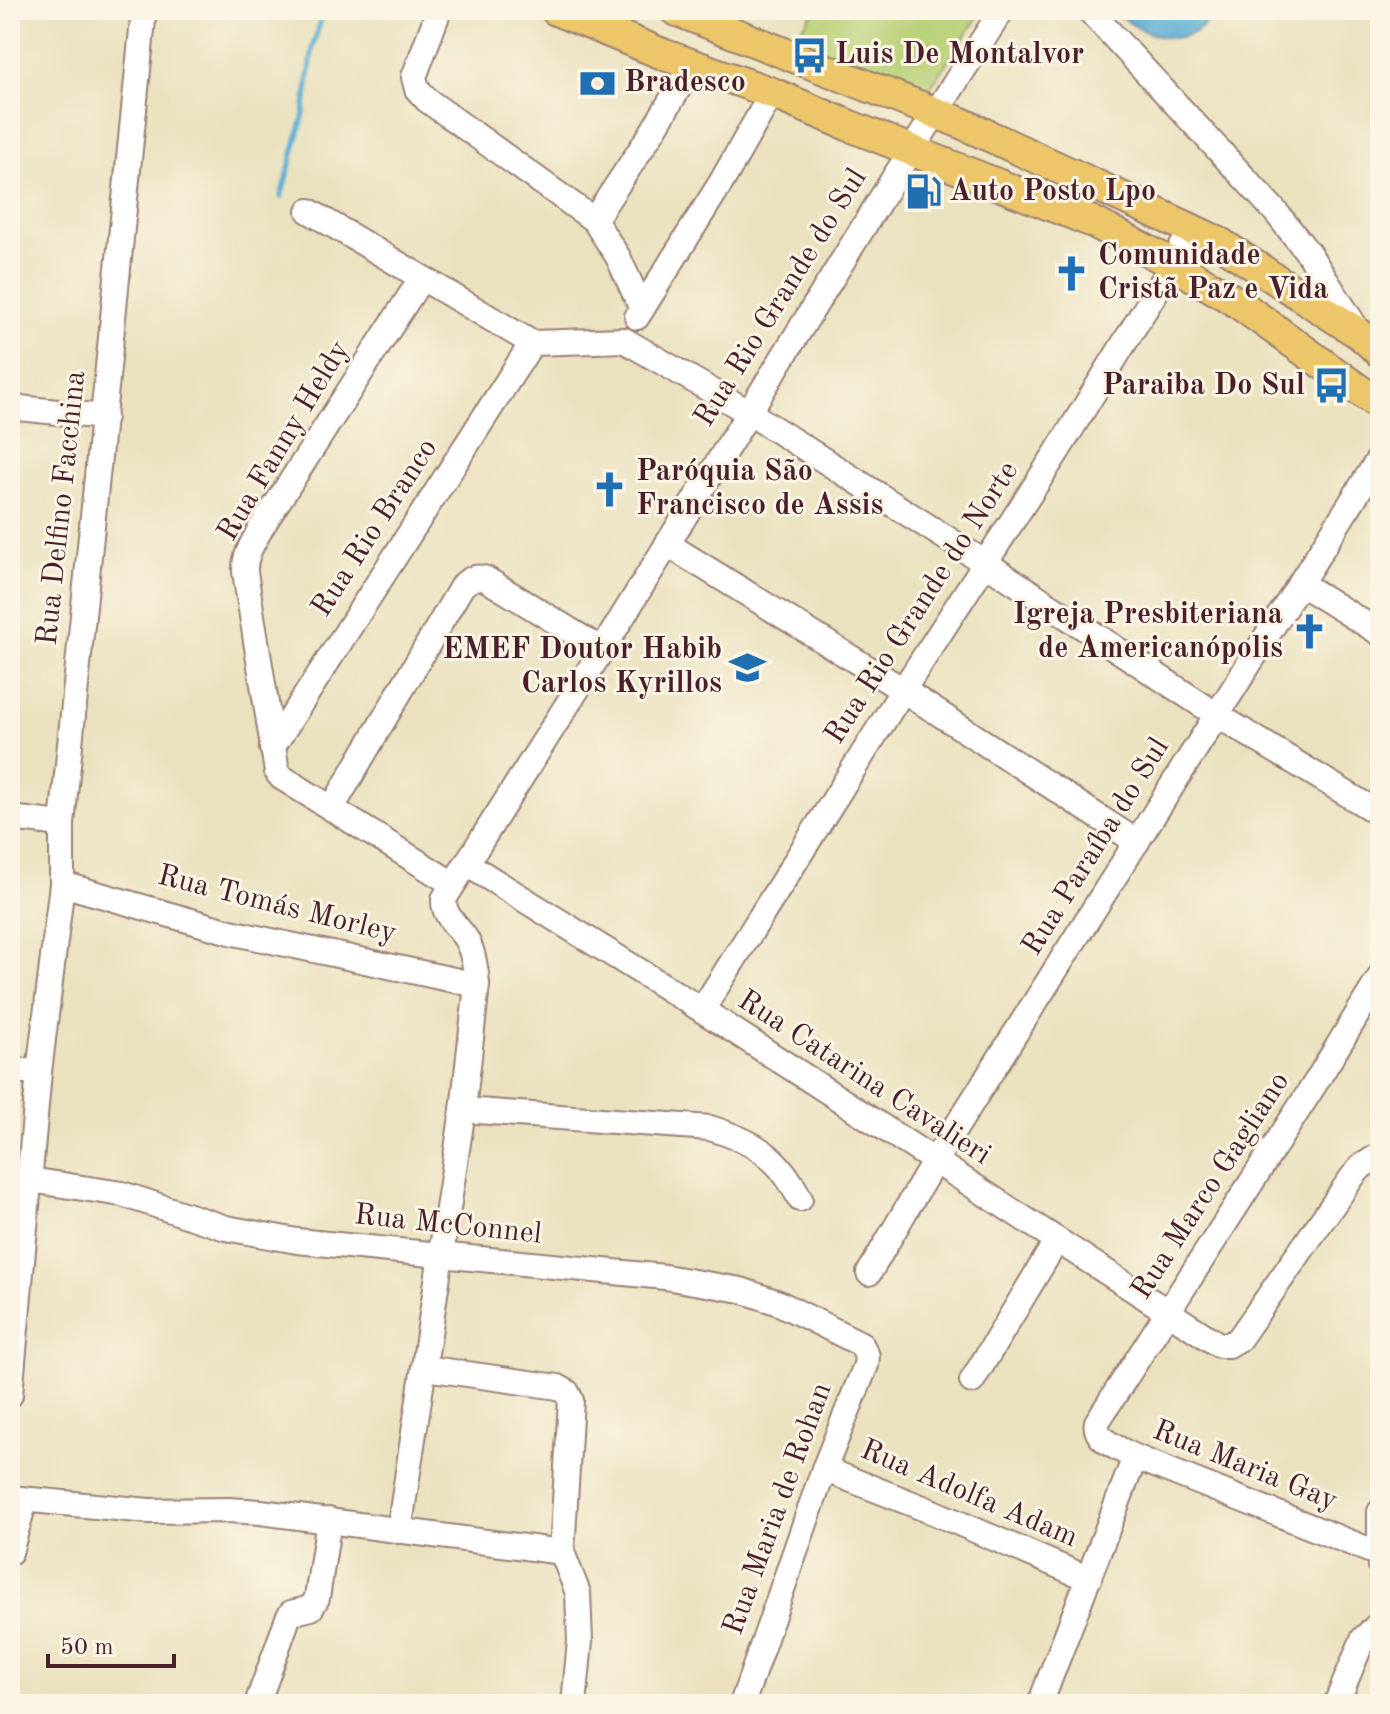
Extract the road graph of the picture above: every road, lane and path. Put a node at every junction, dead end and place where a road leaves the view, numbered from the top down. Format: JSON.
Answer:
{"nodes":[{"id":1,"x":144,"y":10,"type":"edge"},
{"id":2,"x":439,"y":10,"type":"edge"},
{"id":3,"x":556,"y":10,"type":"edge"},
{"id":4,"x":675,"y":10,"type":"edge"},
{"id":5,"x":1002,"y":10,"type":"edge"},
{"id":6,"x":1089,"y":10,"type":"edge"},
{"id":7,"x":717,"y":18,"type":"edge"},
{"id":8,"x":693,"y":64,"type":"junction"},
{"id":9,"x":772,"y":93,"type":"junction"},
{"id":10,"x":935,"y":113,"type":"junction"},
{"id":11,"x":912,"y":151,"type":"junction"},
{"id":12,"x":309,"y":211,"type":"dead end"},
{"id":13,"x":594,"y":220,"type":"junction"},
{"id":14,"x":1191,"y":229,"type":"junction"},
{"id":15,"x":1173,"y":264,"type":"junction"},
{"id":16,"x":421,"y":279,"type":"junction"},
{"id":17,"x":642,"y":309,"type":"junction"},
{"id":18,"x":624,"y":340,"type":"junction"},
{"id":19,"x":532,"y":343,"type":"junction"},
{"id":20,"x":1370,"y":343,"type":"edge"},
{"id":21,"x":1380,"y":405,"type":"edge"},
{"id":22,"x":10,"y":407,"type":"edge"},
{"id":23,"x":748,"y":412,"type":"junction"},
{"id":24,"x":104,"y":417,"type":"junction"},
{"id":25,"x":1380,"y":457,"type":"edge"},
{"id":26,"x":667,"y":544,"type":"junction"},
{"id":27,"x":987,"y":564,"type":"junction"},
{"id":28,"x":1301,"y":584,"type":"junction"},
{"id":29,"x":1380,"y":633,"type":"edge"},
{"id":30,"x":602,"y":650,"type":"junction"},
{"id":31,"x":903,"y":690,"type":"junction"},
{"id":32,"x":1217,"y":715,"type":"junction"},
{"id":33,"x":272,"y":748,"type":"junction"},
{"id":34,"x":332,"y":808,"type":"junction"},
{"id":35,"x":1380,"y":814,"type":"edge"},
{"id":36,"x":10,"y":818,"type":"edge"},
{"id":37,"x":62,"y":824,"type":"junction"},
{"id":38,"x":1137,"y":842,"type":"junction"},
{"id":39,"x":467,"y":864,"type":"junction"},
{"id":40,"x":62,"y":884,"type":"junction"},
{"id":41,"x":453,"y":884,"type":"junction"},
{"id":42,"x":1380,"y":977,"type":"edge"},
{"id":43,"x":477,"y":985,"type":"junction"},
{"id":44,"x":702,"y":1010,"type":"junction"},
{"id":45,"x":10,"y":1070,"type":"edge"},
{"id":46,"x":39,"y":1072,"type":"junction"},
{"id":47,"x":463,"y":1110,"type":"junction"},
{"id":48,"x":1380,"y":1155,"type":"edge"},
{"id":49,"x":934,"y":1162,"type":"junction"},
{"id":50,"x":30,"y":1180,"type":"junction"},
{"id":51,"x":800,"y":1199,"type":"dead end"},
{"id":52,"x":18,"y":1222,"type":"edge"},
{"id":53,"x":1057,"y":1240,"type":"junction"},
{"id":54,"x":441,"y":1257,"type":"junction"},
{"id":55,"x":869,"y":1273,"type":"dead end"},
{"id":56,"x":1168,"y":1313,"type":"junction"},
{"id":57,"x":855,"y":1340,"type":"joint"},
{"id":58,"x":425,"y":1368,"type":"junction"},
{"id":59,"x":972,"y":1381,"type":"dead end"},
{"id":60,"x":10,"y":1395,"type":"edge"},
{"id":61,"x":1095,"y":1429,"type":"joint"},
{"id":62,"x":1135,"y":1457,"type":"junction"},
{"id":63,"x":824,"y":1469,"type":"junction"},
{"id":64,"x":17,"y":1499,"type":"edge"},
{"id":65,"x":1380,"y":1512,"type":"edge"},
{"id":66,"x":329,"y":1520,"type":"junction"},
{"id":67,"x":399,"y":1531,"type":"junction"},
{"id":68,"x":10,"y":1552,"type":"edge"},
{"id":69,"x":562,"y":1552,"type":"junction"},
{"id":70,"x":1379,"y":1559,"type":"edge"},
{"id":71,"x":1089,"y":1579,"type":"junction"},
{"id":72,"x":1380,"y":1623,"type":"edge"},
{"id":73,"x":257,"y":1704,"type":"edge"},
{"id":74,"x":574,"y":1704,"type":"edge"},
{"id":75,"x":742,"y":1704,"type":"edge"},
{"id":76,"x":1040,"y":1704,"type":"edge"},
{"id":77,"x":1336,"y":1704,"type":"edge"}],
"edges":[{"from":1,"to":24,"type":"street","name":"Rua Delfino Facchina"},
{"from":2,"to":13,"type":"street"},
{"from":3,"to":8,"type":"main road"},
{"from":4,"to":7,"type":"main road"},
{"from":5,"to":10,"type":"street","name":"Rua Rio Grande do Sul"},
{"from":6,"to":20,"type":"street"},
{"from":7,"to":10,"type":"main road"},
{"from":8,"to":9,"type":"main road"},
{"from":8,"to":13,"type":"street"},
{"from":9,"to":11,"type":"main road"},
{"from":9,"to":17,"type":"street"},
{"from":10,"to":11,"type":"street","name":"Rua Rio Grande do Sul"},
{"from":10,"to":14,"type":"main road"},
{"from":11,"to":15,"type":"main road"},
{"from":11,"to":23,"type":"street","name":"Rua Rio Grande do Sul"},
{"from":12,"to":16,"type":"street"},
{"from":13,"to":17,"type":"street"},
{"from":14,"to":15,"type":"street","name":"Rua Rio Grande do Norte"},
{"from":14,"to":20,"type":"main road"},
{"from":15,"to":21,"type":"main road"},
{"from":15,"to":27,"type":"street","name":"Rua Rio Grande do Norte"},
{"from":16,"to":19,"type":"street"},
{"from":16,"to":33,"type":"street","name":"Rua Fanny Heldy"},
{"from":17,"to":18,"type":"street"},
{"from":18,"to":19,"type":"street"},
{"from":18,"to":23,"type":"street"},
{"from":19,"to":33,"type":"street","name":"Rua Rio Branco"},
{"from":22,"to":24,"type":"street"},
{"from":23,"to":26,"type":"street","name":"Rua Rio Grande do Sul"},
{"from":23,"to":27,"type":"street"},
{"from":24,"to":37,"type":"street","name":"Rua Delfino Facchina"},
{"from":25,"to":28,"type":"street","name":"Rua Paraíba do Sul"},
{"from":26,"to":30,"type":"street","name":"Rua Rio Grande do Sul"},
{"from":26,"to":31,"type":"street"},
{"from":27,"to":31,"type":"street","name":"Rua Rio Grande do Norte"},
{"from":27,"to":32,"type":"street"},
{"from":28,"to":29,"type":"street"},
{"from":28,"to":32,"type":"street","name":"Rua Paraíba do Sul"},
{"from":30,"to":34,"type":"street"},
{"from":30,"to":39,"type":"street","name":"Rua Rio Grande do Sul"},
{"from":31,"to":38,"type":"street"},
{"from":31,"to":44,"type":"street","name":"Rua Rio Grande do Norte"},
{"from":32,"to":35,"type":"street"},
{"from":32,"to":38,"type":"street","name":"Rua Paraíba do Sul"},
{"from":33,"to":34,"type":"street","name":"Rua Fanny Heldy"},
{"from":34,"to":41,"type":"street","name":"Rua Fanny Heldy"},
{"from":36,"to":37,"type":"street"},
{"from":37,"to":40,"type":"street","name":"Rua Delfino Facchina"},
{"from":38,"to":49,"type":"street","name":"Rua Paraíba do Sul"},
{"from":39,"to":41,"type":"street","name":"Rua Rio Grande do Sul"},
{"from":39,"to":44,"type":"street","name":"Rua Catarina Cavalieri"},
{"from":40,"to":43,"type":"street","name":"Rua Tomás Morley"},
{"from":40,"to":46,"type":"street","name":"Rua Delfino Facchina"},
{"from":41,"to":43,"type":"street","name":"Rua Rio Grande do Sul"},
{"from":42,"to":56,"type":"street","name":"Rua Marco Gagliano"},
{"from":43,"to":47,"type":"street"},
{"from":44,"to":49,"type":"street","name":"Rua Catarina Cavalieri"},
{"from":45,"to":46,"type":"street"},
{"from":46,"to":50,"type":"street","name":"Rua Delfino Facchina"},
{"from":47,"to":51,"type":"street"},
{"from":47,"to":54,"type":"street"},
{"from":48,"to":56,"type":"street","name":"Rua Catarina Cavalieri"},
{"from":49,"to":53,"type":"street","name":"Rua Catarina Cavalieri"},
{"from":49,"to":55,"type":"street","name":"Rua Paraíba do Sul"},
{"from":50,"to":52,"type":"street","name":"Rua Delfino Facchina"},
{"from":50,"to":54,"type":"street","name":"Rua McConnel"},
{"from":52,"to":60,"type":"street","name":"Rua Delfino Facchina"},
{"from":53,"to":56,"type":"street","name":"Rua Catarina Cavalieri"},
{"from":53,"to":59,"type":"street"},
{"from":54,"to":57,"type":"street","name":"Rua McConnel"},
{"from":54,"to":58,"type":"street"},
{"from":56,"to":61,"type":"street","name":"Rua Marco Gagliano"},
{"from":57,"to":63,"type":"street","name":"Rua Maria de Rohan"},
{"from":58,"to":67,"type":"street"},
{"from":58,"to":69,"type":"street"},
{"from":61,"to":62,"type":"street","name":"Rua Maria Gay"},
{"from":62,"to":70,"type":"street","name":"Rua Maria Gay"},
{"from":62,"to":71,"type":"street"},
{"from":63,"to":71,"type":"street","name":"Rua Adolfa Adam"},
{"from":63,"to":75,"type":"street","name":"Rua Maria de Rohan"},
{"from":64,"to":66,"type":"street"},
{"from":64,"to":68,"type":"street"},
{"from":65,"to":70,"type":"street"},
{"from":66,"to":67,"type":"street"},
{"from":66,"to":73,"type":"street"},
{"from":67,"to":69,"type":"street"},
{"from":69,"to":74,"type":"street"},
{"from":71,"to":76,"type":"street"},
{"from":72,"to":77,"type":"street"}]}
